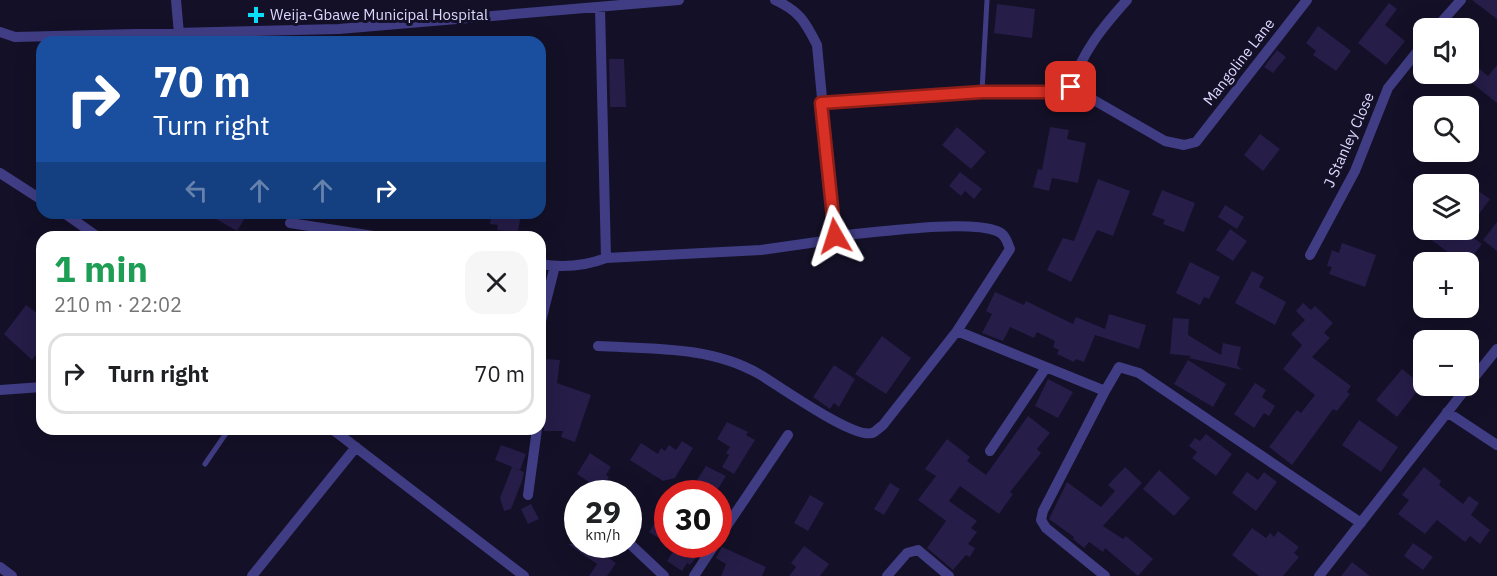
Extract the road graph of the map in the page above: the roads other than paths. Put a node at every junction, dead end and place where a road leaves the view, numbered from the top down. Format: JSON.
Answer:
{"nodes":[{"id":1,"x":176,"y":0,"type":"edge"},
{"id":2,"x":678,"y":0,"type":"edge"},
{"id":3,"x":775,"y":0,"type":"edge"},
{"id":4,"x":987,"y":0,"type":"edge"},
{"id":5,"x":1126,"y":0,"type":"edge"},
{"id":6,"x":1307,"y":0,"type":"edge"},
{"id":7,"x":1461,"y":0,"type":"edge"},
{"id":8,"x":600,"y":8,"type":"junction"},
{"id":9,"x":1445,"y":18,"type":"edge"},
{"id":10,"x":0,"y":32,"type":"edge"},
{"id":11,"x":179,"y":34,"type":"junction"},
{"id":12,"x":70,"y":36,"type":"edge"},
{"id":13,"x":36,"y":37,"type":"edge"},
{"id":14,"x":1413,"y":57,"type":"edge"},
{"id":15,"x":1071,"y":87,"type":"junction"},
{"id":16,"x":982,"y":92,"type":"junction"},
{"id":17,"x":821,"y":103,"type":"junction"},
{"id":18,"x":0,"y":173,"type":"edge"},
{"id":19,"x":36,"y":196,"type":"edge"},
{"id":20,"x":72,"y":219,"type":"edge"},
{"id":21,"x":290,"y":223,"type":"dead end"},
{"id":22,"x":90,"y":231,"type":"edge"},
{"id":23,"x":341,"y":231,"type":"edge"},
{"id":24,"x":835,"y":236,"type":"junction"},
{"id":25,"x":1310,"y":255,"type":"dead end"},
{"id":26,"x":606,"y":258,"type":"junction"},
{"id":27,"x":546,"y":265,"type":"edge"},
{"id":28,"x":555,"y":266,"type":"junction"},
{"id":29,"x":546,"y":301,"type":"edge"},
{"id":30,"x":957,"y":331,"type":"junction"},
{"id":31,"x":598,"y":346,"type":"dead end"},
{"id":32,"x":1497,"y":349,"type":"edge"},
{"id":33,"x":1045,"y":369,"type":"junction"},
{"id":34,"x":1479,"y":371,"type":"edge"},
{"id":35,"x":36,"y":387,"type":"edge"},
{"id":36,"x":0,"y":390,"type":"edge"},
{"id":37,"x":1105,"y":391,"type":"junction"},
{"id":38,"x":1459,"y":396,"type":"edge"},
{"id":39,"x":1447,"y":412,"type":"junction"},
{"id":40,"x":225,"y":435,"type":"edge"},
{"id":41,"x":340,"y":435,"type":"edge"},
{"id":42,"x":536,"y":435,"type":"edge"},
{"id":43,"x":788,"y":435,"type":"dead end"},
{"id":44,"x":1497,"y":445,"type":"edge"},
{"id":45,"x":356,"y":447,"type":"junction"},
{"id":46,"x":990,"y":451,"type":"dead end"},
{"id":47,"x":205,"y":464,"type":"dead end"},
{"id":48,"x":528,"y":495,"type":"dead end"},
{"id":49,"x":732,"y":518,"type":"edge"},
{"id":50,"x":1361,"y":523,"type":"junction"},
{"id":51,"x":642,"y":555,"type":"edge"},
{"id":52,"x":706,"y":558,"type":"edge"},
{"id":53,"x":0,"y":567,"type":"edge"},
{"id":54,"x":12,"y":576,"type":"edge"},
{"id":55,"x":252,"y":576,"type":"edge"},
{"id":56,"x":524,"y":576,"type":"edge"},
{"id":57,"x":664,"y":576,"type":"edge"},
{"id":58,"x":694,"y":576,"type":"edge"},
{"id":59,"x":887,"y":576,"type":"edge"},
{"id":60,"x":949,"y":576,"type":"edge"},
{"id":61,"x":1105,"y":576,"type":"edge"},
{"id":62,"x":1319,"y":576,"type":"edge"}],
"edges":[{"from":1,"to":11,"type":"street"},
{"from":2,"to":8,"type":"street"},
{"from":3,"to":17,"type":"street"},
{"from":4,"to":16,"type":"lane"},
{"from":5,"to":15,"type":"street"},
{"from":6,"to":15,"type":"street","name":"Mangoline Lane"},
{"from":7,"to":9,"type":"street"},
{"from":8,"to":11,"type":"street"},
{"from":8,"to":26,"type":"street"},
{"from":10,"to":13,"type":"street"},
{"from":11,"to":12,"type":"street"},
{"from":14,"to":25,"type":"street","name":"J Stanley Close"},
{"from":15,"to":16,"type":"street"},
{"from":16,"to":17,"type":"street"},
{"from":17,"to":24,"type":"street"},
{"from":18,"to":19,"type":"street"},
{"from":20,"to":22,"type":"street"},
{"from":21,"to":23,"type":"street"},
{"from":24,"to":26,"type":"street"},
{"from":24,"to":30,"type":"street"},
{"from":26,"to":28,"type":"street"},
{"from":27,"to":28,"type":"street"},
{"from":28,"to":29,"type":"street"},
{"from":30,"to":31,"type":"street"},
{"from":30,"to":33,"type":"street"},
{"from":32,"to":34,"type":"street"},
{"from":33,"to":37,"type":"street"},
{"from":33,"to":46,"type":"street"},
{"from":35,"to":36,"type":"street"},
{"from":37,"to":50,"type":"street"},
{"from":37,"to":61,"type":"street"},
{"from":38,"to":39,"type":"street"},
{"from":39,"to":44,"type":"street"},
{"from":39,"to":50,"type":"street"},
{"from":40,"to":47,"type":"lane"},
{"from":41,"to":45,"type":"street"},
{"from":42,"to":48,"type":"street"},
{"from":43,"to":49,"type":"street"},
{"from":45,"to":55,"type":"street"},
{"from":45,"to":56,"type":"street"},
{"from":50,"to":62,"type":"street"},
{"from":51,"to":57,"type":"street"},
{"from":52,"to":58,"type":"street"},
{"from":53,"to":54,"type":"street"},
{"from":59,"to":60,"type":"street"}]}
